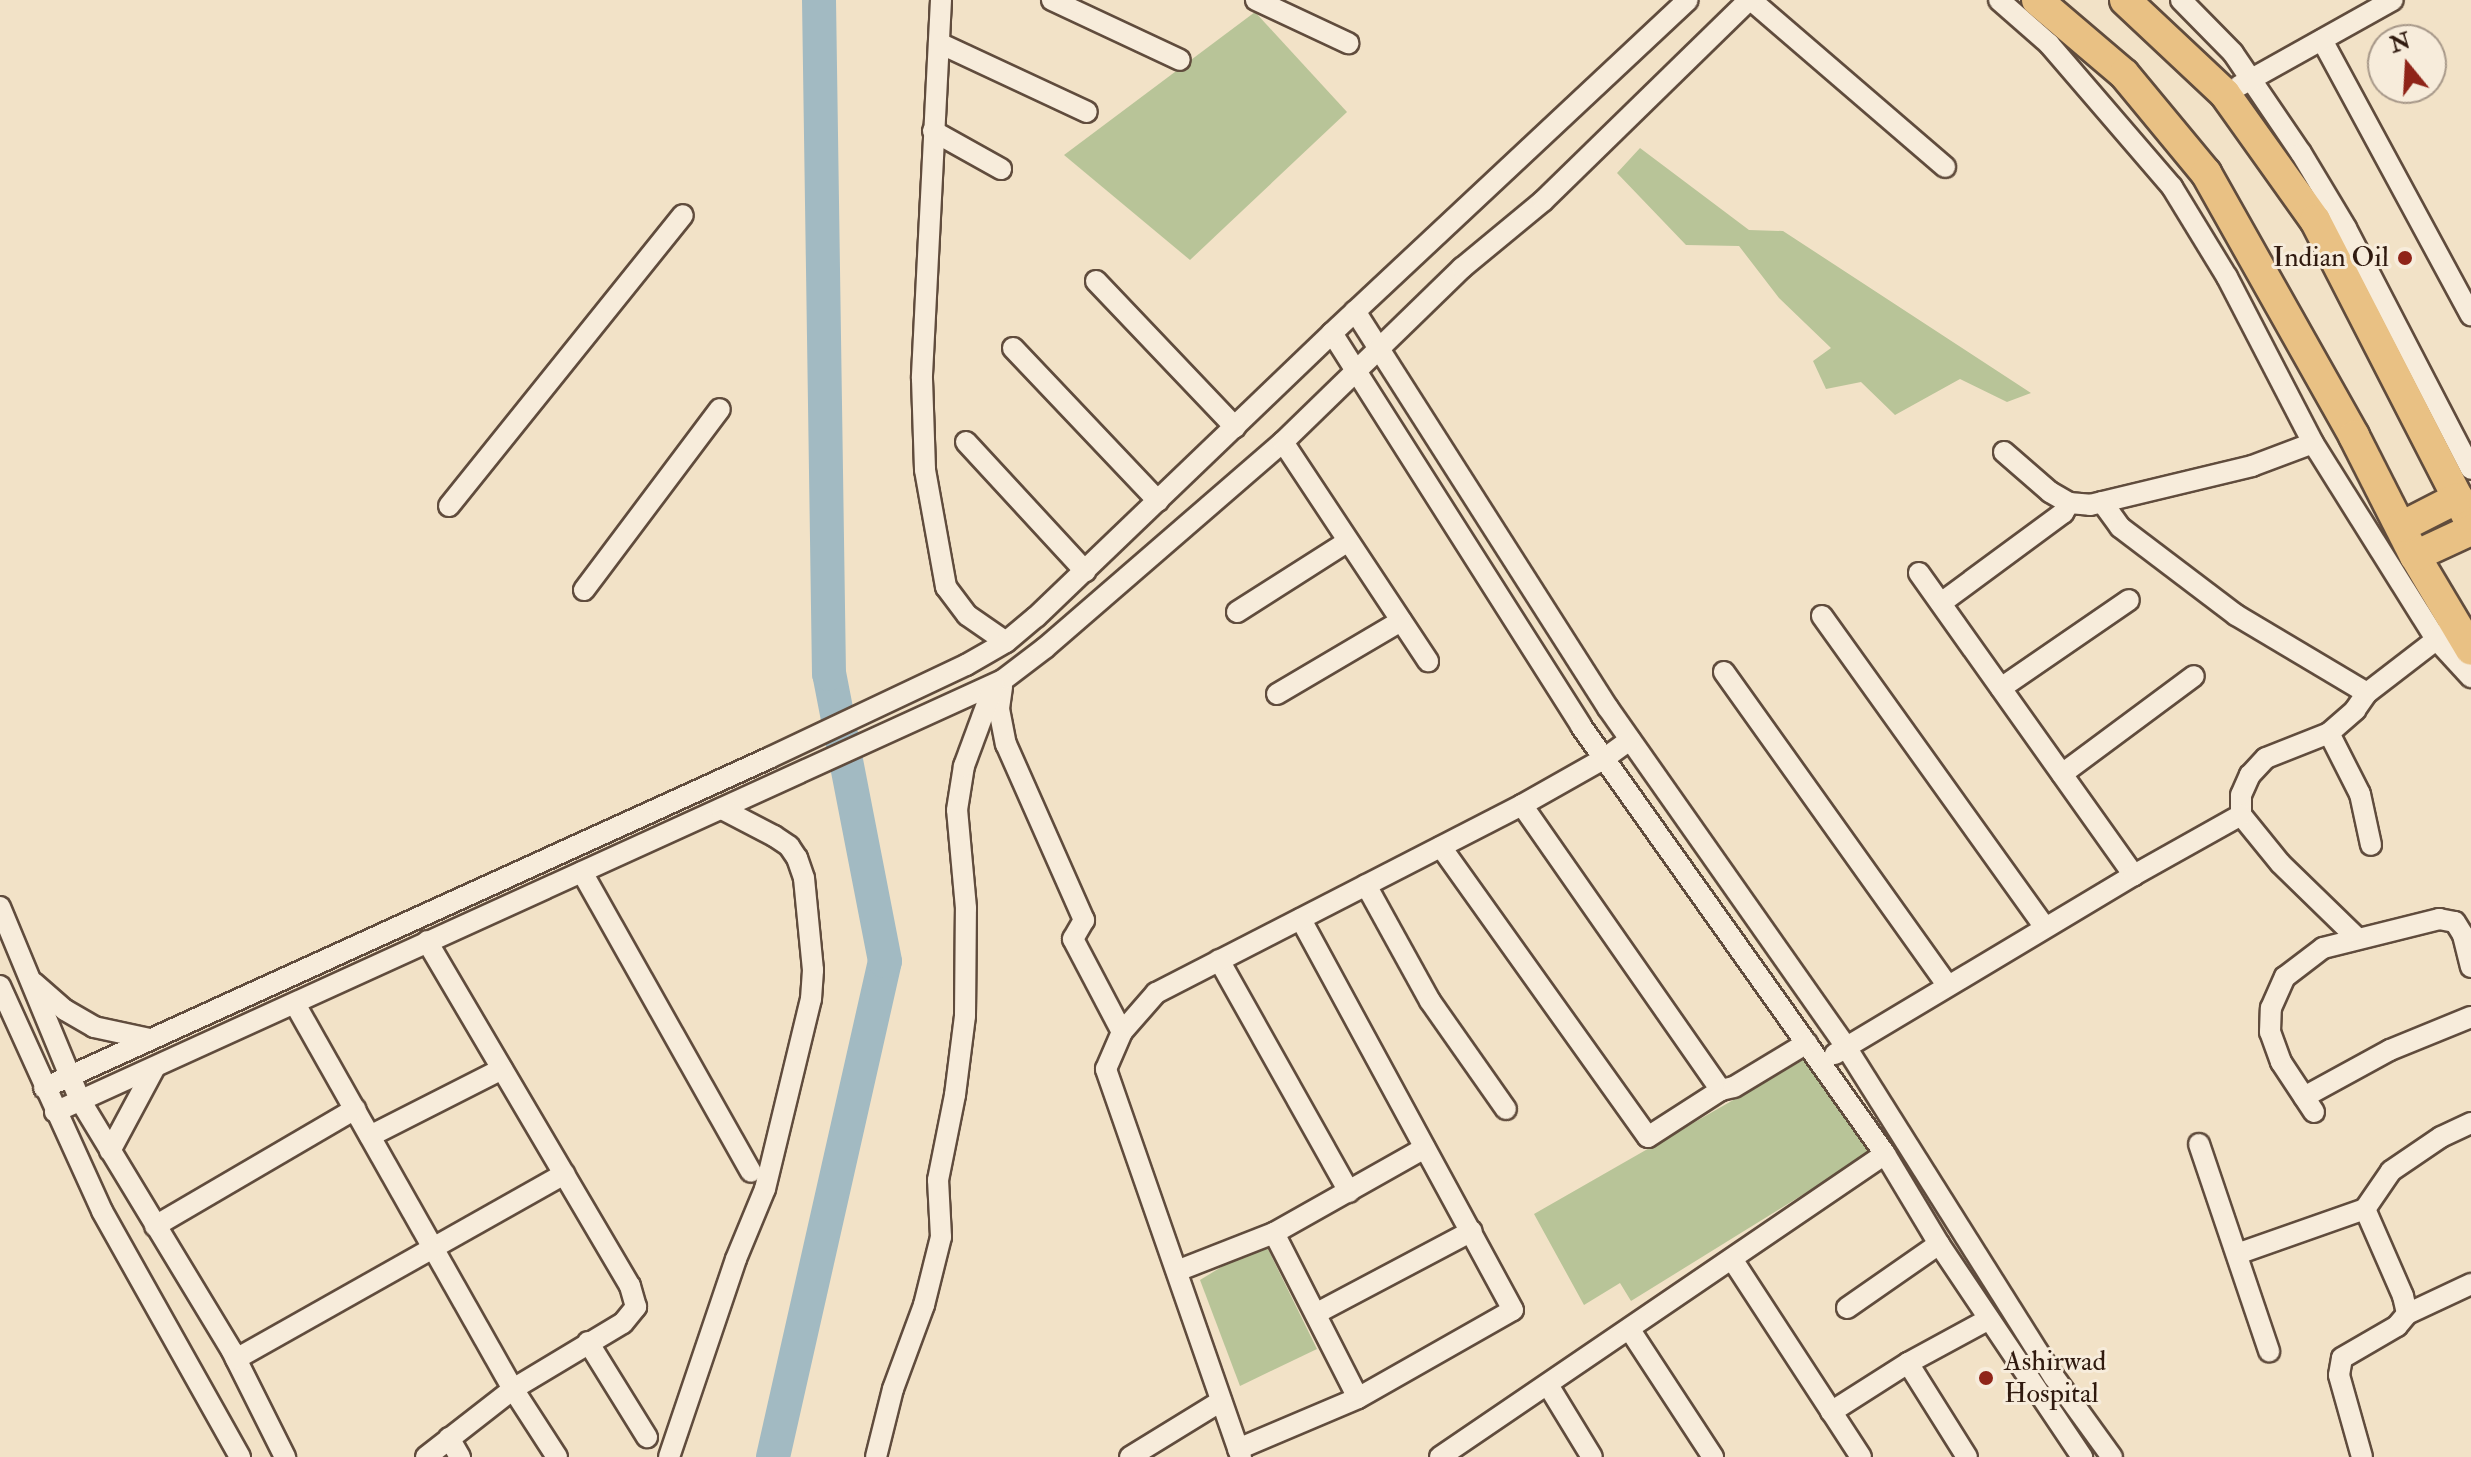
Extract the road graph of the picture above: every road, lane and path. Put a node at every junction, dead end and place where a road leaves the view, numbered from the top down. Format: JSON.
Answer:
{"nodes":[{"id":1,"x":941,"y":0,"type":"edge"},
{"id":2,"x":1052,"y":0,"type":"edge"},
{"id":3,"x":1256,"y":0,"type":"edge"},
{"id":4,"x":1688,"y":0,"type":"edge"},
{"id":5,"x":1750,"y":0,"type":"edge"},
{"id":6,"x":1999,"y":0,"type":"edge"},
{"id":7,"x":2037,"y":0,"type":"edge"},
{"id":8,"x":2125,"y":0,"type":"edge"},
{"id":9,"x":2181,"y":0,"type":"edge"},
{"id":10,"x":2393,"y":0,"type":"edge"},
{"id":11,"x":2322,"y":40,"type":"junction"},
{"id":12,"x":939,"y":43,"type":"junction"},
{"id":13,"x":1348,"y":43,"type":"dead end"},
{"id":14,"x":1180,"y":60,"type":"dead end"},
{"id":15,"x":2238,"y":86,"type":"junction"},
{"id":16,"x":1087,"y":112,"type":"dead end"},
{"id":17,"x":933,"y":131,"type":"junction"},
{"id":18,"x":1945,"y":167,"type":"dead end"},
{"id":19,"x":1001,"y":169,"type":"dead end"},
{"id":20,"x":683,"y":215,"type":"dead end"},
{"id":21,"x":1096,"y":281,"type":"dead end"},
{"id":22,"x":1355,"y":311,"type":"junction"},
{"id":23,"x":2471,"y":315,"type":"edge"},
{"id":24,"x":1332,"y":333,"type":"junction"},
{"id":25,"x":1013,"y":348,"type":"dead end"},
{"id":26,"x":1382,"y":350,"type":"junction"},
{"id":27,"x":1360,"y":372,"type":"junction"},
{"id":28,"x":720,"y":409,"type":"dead end"},
{"id":29,"x":1235,"y":427,"type":"junction"},
{"id":30,"x":966,"y":442,"type":"dead end"},
{"id":31,"x":1283,"y":442,"type":"junction"},
{"id":32,"x":2313,"y":443,"type":"junction"},
{"id":33,"x":2004,"y":452,"type":"dead end"},
{"id":34,"x":2471,"y":469,"type":"edge"},
{"id":35,"x":1158,"y":501,"type":"junction"},
{"id":36,"x":2102,"y":502,"type":"junction"},
{"id":37,"x":2069,"y":503,"type":"junction"},
{"id":38,"x":449,"y":506,"type":"dead end"},
{"id":39,"x":2465,"y":510,"type":"edge"},
{"id":40,"x":2401,"y":527,"type":"junction"},
{"id":41,"x":2471,"y":530,"type":"edge"},
{"id":42,"x":1347,"y":542,"type":"junction"},
{"id":43,"x":2415,"y":556,"type":"junction"},
{"id":44,"x":1085,"y":571,"type":"junction"},
{"id":45,"x":1919,"y":573,"type":"dead end"},
{"id":46,"x":584,"y":590,"type":"dead end"},
{"id":47,"x":2129,"y":600,"type":"dead end"},
{"id":48,"x":1941,"y":603,"type":"junction"},
{"id":49,"x":1237,"y":612,"type":"dead end"},
{"id":50,"x":1822,"y":616,"type":"dead end"},
{"id":51,"x":1401,"y":621,"type":"junction"},
{"id":52,"x":2454,"y":638,"type":"edge"},
{"id":53,"x":1006,"y":642,"type":"junction"},
{"id":54,"x":1428,"y":661,"type":"dead end"},
{"id":55,"x":1724,"y":672,"type":"dead end"},
{"id":56,"x":2194,"y":676,"type":"dead end"},
{"id":57,"x":2471,"y":677,"type":"edge"},
{"id":58,"x":991,"y":686,"type":"junction"},
{"id":59,"x":2001,"y":688,"type":"junction"},
{"id":60,"x":2367,"y":693,"type":"junction"},
{"id":61,"x":1277,"y":694,"type":"dead end"},
{"id":62,"x":2329,"y":733,"type":"junction"},
{"id":63,"x":1630,"y":740,"type":"junction"},
{"id":64,"x":1605,"y":758,"type":"junction"},
{"id":65,"x":2062,"y":774,"type":"junction"},
{"id":66,"x":1522,"y":805,"type":"junction"},
{"id":67,"x":722,"y":809,"type":"junction"},
{"id":68,"x":2241,"y":815,"type":"junction"},
{"id":69,"x":2371,"y":845,"type":"dead end"},
{"id":70,"x":1441,"y":847,"type":"junction"},
{"id":71,"x":582,"y":872,"type":"junction"},
{"id":72,"x":2134,"y":875,"type":"junction"},
{"id":73,"x":1366,"y":885,"type":"junction"},
{"id":74,"x":0,"y":907,"type":"edge"},
{"id":75,"x":1301,"y":919,"type":"junction"},
{"id":76,"x":2045,"y":927,"type":"junction"},
{"id":77,"x":2357,"y":938,"type":"junction"},
{"id":78,"x":427,"y":941,"type":"junction"},
{"id":79,"x":1219,"y":960,"type":"junction"},
{"id":80,"x":2471,"y":967,"type":"edge"},
{"id":81,"x":29,"y":977,"type":"junction"},
{"id":82,"x":1947,"y":985,"type":"junction"},
{"id":83,"x":0,"y":987,"type":"edge"},
{"id":84,"x":295,"y":1004,"type":"junction"},
{"id":85,"x":2471,"y":1017,"type":"edge"},
{"id":86,"x":1122,"y":1032,"type":"junction"},
{"id":87,"x":151,"y":1039,"type":"junction"},
{"id":88,"x":1807,"y":1043,"type":"junction"},
{"id":89,"x":1846,"y":1047,"type":"junction"},
{"id":90,"x":1821,"y":1062,"type":"junction"},
{"id":91,"x":155,"y":1067,"type":"junction"},
{"id":92,"x":502,"y":1069,"type":"junction"},
{"id":93,"x":68,"y":1076,"type":"junction"},
{"id":94,"x":44,"y":1088,"type":"junction"},
{"id":95,"x":1721,"y":1090,"type":"junction"},
{"id":96,"x":80,"y":1100,"type":"junction"},
{"id":97,"x":355,"y":1109,"type":"junction"},
{"id":98,"x":1506,"y":1109,"type":"dead end"},
{"id":99,"x":55,"y":1112,"type":"junction"},
{"id":100,"x":2471,"y":1123,"type":"edge"},
{"id":101,"x":370,"y":1136,"type":"junction"},
{"id":102,"x":2199,"y":1144,"type":"dead end"},
{"id":103,"x":1425,"y":1148,"type":"junction"},
{"id":104,"x":110,"y":1151,"type":"junction"},
{"id":105,"x":1885,"y":1154,"type":"junction"},
{"id":106,"x":751,"y":1172,"type":"dead end"},
{"id":107,"x":564,"y":1174,"type":"junction"},
{"id":108,"x":1349,"y":1192,"type":"junction"},
{"id":109,"x":2365,"y":1209,"type":"junction"},
{"id":110,"x":155,"y":1226,"type":"junction"},
{"id":111,"x":1472,"y":1231,"type":"junction"},
{"id":112,"x":1274,"y":1233,"type":"junction"},
{"id":113,"x":1939,"y":1244,"type":"junction"},
{"id":114,"x":434,"y":1249,"type":"junction"},
{"id":115,"x":2237,"y":1254,"type":"junction"},
{"id":116,"x":1732,"y":1259,"type":"junction"},
{"id":117,"x":1177,"y":1271,"type":"junction"},
{"id":118,"x":2471,"y":1284,"type":"edge"},
{"id":119,"x":1847,"y":1308,"type":"dead end"},
{"id":120,"x":1317,"y":1313,"type":"junction"},
{"id":121,"x":2407,"y":1314,"type":"junction"},
{"id":122,"x":1989,"y":1319,"type":"junction"},
{"id":123,"x":1630,"y":1330,"type":"junction"},
{"id":124,"x":588,"y":1342,"type":"junction"},
{"id":125,"x":2269,"y":1351,"type":"dead end"},
{"id":126,"x":236,"y":1359,"type":"junction"},
{"id":127,"x":1908,"y":1363,"type":"junction"},
{"id":128,"x":1548,"y":1385,"type":"junction"},
{"id":129,"x":513,"y":1389,"type":"junction"},
{"id":130,"x":1358,"y":1398,"type":"junction"},
{"id":131,"x":1221,"y":1401,"type":"junction"},
{"id":132,"x":1831,"y":1412,"type":"junction"},
{"id":133,"x":647,"y":1437,"type":"dead end"},
{"id":134,"x":449,"y":1438,"type":"junction"},
{"id":135,"x":1467,"y":1449,"type":"edge"},
{"id":136,"x":1240,"y":1453,"type":"edge"},
{"id":137,"x":240,"y":1457,"type":"edge"},
{"id":138,"x":285,"y":1457,"type":"edge"},
{"id":139,"x":426,"y":1457,"type":"edge"},
{"id":140,"x":460,"y":1457,"type":"edge"},
{"id":141,"x":557,"y":1457,"type":"edge"},
{"id":142,"x":669,"y":1457,"type":"edge"},
{"id":143,"x":876,"y":1457,"type":"edge"},
{"id":144,"x":1130,"y":1457,"type":"edge"},
{"id":145,"x":1440,"y":1457,"type":"edge"},
{"id":146,"x":1592,"y":1457,"type":"edge"},
{"id":147,"x":1713,"y":1457,"type":"edge"},
{"id":148,"x":1861,"y":1457,"type":"edge"},
{"id":149,"x":1967,"y":1457,"type":"edge"},
{"id":150,"x":2082,"y":1457,"type":"edge"},
{"id":151,"x":2112,"y":1457,"type":"edge"},
{"id":152,"x":2362,"y":1457,"type":"edge"}],
"edges":[{"from":1,"to":12,"type":"street"},
{"from":2,"to":14,"type":"street"},
{"from":3,"to":13,"type":"street"},
{"from":4,"to":22,"type":"street"},
{"from":5,"to":18,"type":"street"},
{"from":5,"to":26,"type":"street"},
{"from":6,"to":32,"type":"street"},
{"from":7,"to":40,"type":"highway"},
{"from":8,"to":15,"type":"highway"},
{"from":9,"to":15,"type":"street"},
{"from":10,"to":11,"type":"street"},
{"from":11,"to":15,"type":"street"},
{"from":11,"to":23,"type":"street"},
{"from":12,"to":16,"type":"street"},
{"from":12,"to":17,"type":"street"},
{"from":15,"to":34,"type":"street"},
{"from":15,"to":39,"type":"highway"},
{"from":17,"to":19,"type":"street"},
{"from":17,"to":53,"type":"street"},
{"from":20,"to":38,"type":"street"},
{"from":21,"to":29,"type":"street"},
{"from":22,"to":24,"type":"street"},
{"from":22,"to":26,"type":"street"},
{"from":24,"to":27,"type":"street"},
{"from":24,"to":29,"type":"street"},
{"from":25,"to":35,"type":"street"},
{"from":26,"to":27,"type":"street"},
{"from":26,"to":63,"type":"street"},
{"from":27,"to":31,"type":"street"},
{"from":27,"to":64,"type":"street"},
{"from":28,"to":46,"type":"street"},
{"from":29,"to":35,"type":"street"},
{"from":30,"to":44,"type":"street"},
{"from":31,"to":42,"type":"street"},
{"from":31,"to":58,"type":"street"},
{"from":32,"to":36,"type":"street"},
{"from":32,"to":52,"type":"street"},
{"from":33,"to":37,"type":"street"},
{"from":35,"to":44,"type":"street"},
{"from":36,"to":37,"type":"street"},
{"from":36,"to":60,"type":"street"},
{"from":37,"to":48,"type":"street"},
{"from":39,"to":40,"type":"highway"},
{"from":40,"to":43,"type":"highway"},
{"from":41,"to":43,"type":"highway"},
{"from":42,"to":49,"type":"street"},
{"from":42,"to":51,"type":"street"},
{"from":43,"to":52,"type":"highway"},
{"from":44,"to":53,"type":"street"},
{"from":45,"to":48,"type":"street"},
{"from":47,"to":59,"type":"street"},
{"from":48,"to":59,"type":"street"},
{"from":50,"to":76,"type":"street"},
{"from":51,"to":54,"type":"street"},
{"from":51,"to":61,"type":"street"},
{"from":52,"to":57,"type":"street"},
{"from":52,"to":60,"type":"street"},
{"from":53,"to":87,"type":"street"},
{"from":55,"to":82,"type":"street"},
{"from":56,"to":65,"type":"street"},
{"from":58,"to":67,"type":"street"},
{"from":58,"to":86,"type":"street"},
{"from":58,"to":143,"type":"street"},
{"from":59,"to":65,"type":"street"},
{"from":60,"to":62,"type":"street"},
{"from":62,"to":68,"type":"street"},
{"from":62,"to":69,"type":"street"},
{"from":63,"to":64,"type":"street"},
{"from":63,"to":89,"type":"street"},
{"from":64,"to":66,"type":"street"},
{"from":64,"to":88,"type":"street"},
{"from":65,"to":72,"type":"street"},
{"from":66,"to":70,"type":"street"},
{"from":66,"to":95,"type":"street"},
{"from":67,"to":71,"type":"street"},
{"from":67,"to":142,"type":"street"},
{"from":68,"to":72,"type":"street"},
{"from":68,"to":77,"type":"street"},
{"from":70,"to":73,"type":"street"},
{"from":70,"to":95,"type":"street"},
{"from":71,"to":78,"type":"street"},
{"from":71,"to":106,"type":"street"},
{"from":72,"to":76,"type":"street"},
{"from":73,"to":75,"type":"street"},
{"from":73,"to":98,"type":"street"},
{"from":74,"to":81,"type":"street"},
{"from":75,"to":79,"type":"street"},
{"from":75,"to":103,"type":"street"},
{"from":76,"to":82,"type":"street"},
{"from":77,"to":80,"type":"street"},
{"from":77,"to":85,"type":"street"},
{"from":78,"to":84,"type":"street"},
{"from":78,"to":92,"type":"street"},
{"from":79,"to":86,"type":"street"},
{"from":79,"to":108,"type":"street"},
{"from":81,"to":87,"type":"street"},
{"from":81,"to":93,"type":"street"},
{"from":82,"to":89,"type":"street"},
{"from":83,"to":94,"type":"street"},
{"from":84,"to":91,"type":"street"},
{"from":84,"to":97,"type":"street"},
{"from":86,"to":117,"type":"street"},
{"from":87,"to":93,"type":"street"},
{"from":88,"to":90,"type":"street"},
{"from":88,"to":95,"type":"street"},
{"from":89,"to":90,"type":"street"},
{"from":89,"to":151,"type":"street"},
{"from":90,"to":105,"type":"street"},
{"from":91,"to":96,"type":"street"},
{"from":91,"to":104,"type":"street"},
{"from":92,"to":101,"type":"street"},
{"from":92,"to":107,"type":"street"},
{"from":93,"to":94,"type":"street"},
{"from":93,"to":96,"type":"street"},
{"from":94,"to":99,"type":"street"},
{"from":96,"to":99,"type":"street"},
{"from":96,"to":104,"type":"street"},
{"from":97,"to":101,"type":"street"},
{"from":97,"to":110,"type":"street"},
{"from":99,"to":137,"type":"street"},
{"from":100,"to":109,"type":"street"},
{"from":101,"to":114,"type":"street"},
{"from":102,"to":115,"type":"street"},
{"from":103,"to":108,"type":"street"},
{"from":103,"to":111,"type":"street"},
{"from":104,"to":110,"type":"street"},
{"from":105,"to":113,"type":"street"},
{"from":105,"to":116,"type":"street"},
{"from":107,"to":114,"type":"street"},
{"from":107,"to":124,"type":"street"},
{"from":108,"to":112,"type":"street"},
{"from":109,"to":115,"type":"street"},
{"from":109,"to":121,"type":"street"},
{"from":110,"to":126,"type":"street"},
{"from":111,"to":120,"type":"street"},
{"from":111,"to":130,"type":"street"},
{"from":112,"to":117,"type":"street"},
{"from":112,"to":120,"type":"street"},
{"from":113,"to":119,"type":"street"},
{"from":113,"to":122,"type":"street"},
{"from":114,"to":126,"type":"street"},
{"from":114,"to":129,"type":"street"},
{"from":115,"to":125,"type":"street"},
{"from":116,"to":123,"type":"street"},
{"from":116,"to":132,"type":"street"},
{"from":117,"to":131,"type":"street"},
{"from":118,"to":121,"type":"street"},
{"from":120,"to":130,"type":"street"},
{"from":121,"to":152,"type":"street"},
{"from":122,"to":127,"type":"street"},
{"from":122,"to":150,"type":"street"},
{"from":123,"to":128,"type":"street"},
{"from":123,"to":147,"type":"street"},
{"from":124,"to":129,"type":"street"},
{"from":124,"to":133,"type":"street"},
{"from":126,"to":138,"type":"street"},
{"from":127,"to":132,"type":"street"},
{"from":127,"to":149,"type":"street"},
{"from":128,"to":135,"type":"street"},
{"from":128,"to":146,"type":"street"},
{"from":129,"to":134,"type":"street"},
{"from":129,"to":141,"type":"street"},
{"from":130,"to":136,"type":"street"},
{"from":131,"to":136,"type":"street"},
{"from":131,"to":144,"type":"street"},
{"from":132,"to":148,"type":"street"},
{"from":134,"to":139,"type":"street"},
{"from":134,"to":140,"type":"street"},
{"from":135,"to":145,"type":"street"}]}
